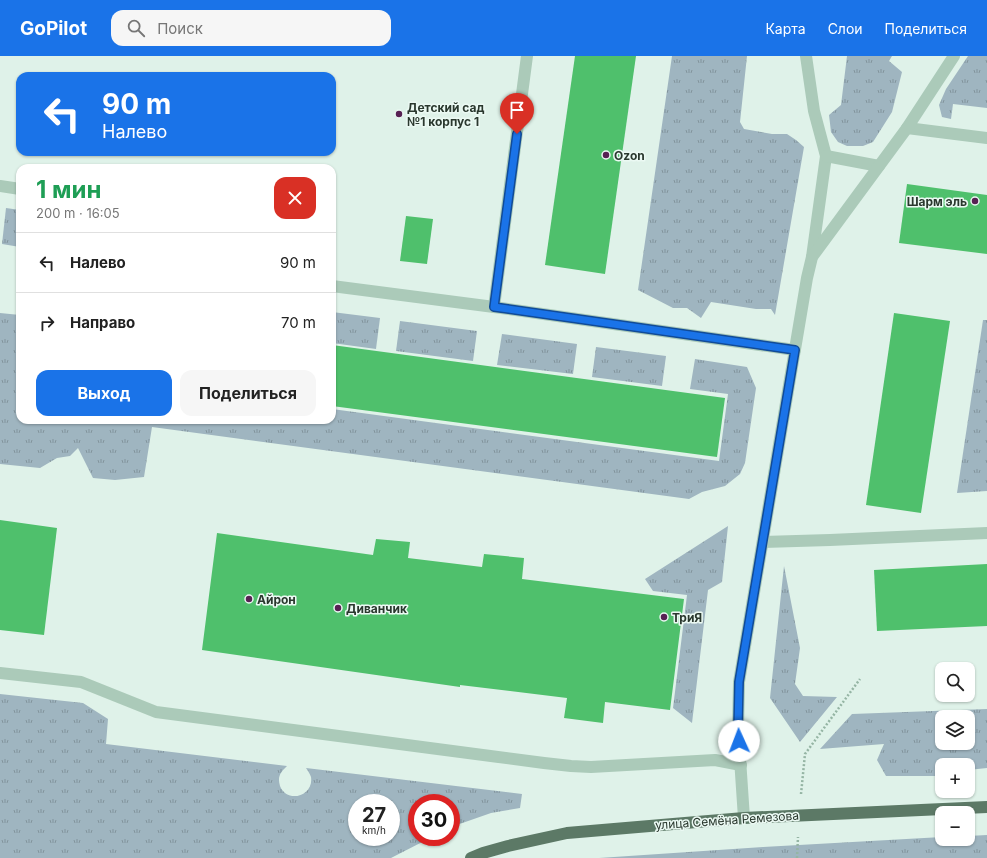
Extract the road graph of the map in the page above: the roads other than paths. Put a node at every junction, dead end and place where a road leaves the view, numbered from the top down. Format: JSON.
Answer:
{"nodes":[{"id":1,"x":527,"y":56,"type":"edge"},
{"id":2,"x":806,"y":56,"type":"edge"},
{"id":3,"x":954,"y":56,"type":"edge"},
{"id":4,"x":907,"y":128,"type":"junction"},
{"id":5,"x":987,"y":138,"type":"edge"},
{"id":6,"x":826,"y":156,"type":"junction"},
{"id":7,"x":879,"y":166,"type":"junction"},
{"id":8,"x":0,"y":186,"type":"edge"},
{"id":9,"x":16,"y":188,"type":"edge"},
{"id":10,"x":812,"y":257,"type":"junction"},
{"id":11,"x":336,"y":287,"type":"edge"},
{"id":12,"x":494,"y":307,"type":"junction"},
{"id":13,"x":795,"y":350,"type":"junction"},
{"id":14,"x":987,"y":533,"type":"edge"},
{"id":15,"x":763,"y":542,"type":"junction"},
{"id":16,"x":0,"y":673,"type":"edge"},
{"id":17,"x":741,"y":765,"type":"junction"},
{"id":18,"x":987,"y":807,"type":"edge"},
{"id":19,"x":744,"y":818,"type":"junction"},
{"id":20,"x":471,"y":858,"type":"edge"}],
"edges":[{"from":1,"to":12,"type":"street"},
{"from":2,"to":6,"type":"street"},
{"from":3,"to":4,"type":"street"},
{"from":4,"to":5,"type":"street"},
{"from":4,"to":7,"type":"street"},
{"from":6,"to":7,"type":"street"},
{"from":6,"to":10,"type":"street"},
{"from":7,"to":10,"type":"street"},
{"from":8,"to":9,"type":"street"},
{"from":10,"to":13,"type":"street"},
{"from":11,"to":12,"type":"street"},
{"from":12,"to":13,"type":"street"},
{"from":13,"to":15,"type":"street"},
{"from":14,"to":15,"type":"street"},
{"from":15,"to":17,"type":"street"},
{"from":16,"to":17,"type":"street"},
{"from":17,"to":19,"type":"street"},
{"from":18,"to":19,"type":"main road","name":"улица Семёна Ремезова"},
{"from":19,"to":20,"type":"main road","name":"улица Семёна Ремезова"}]}
